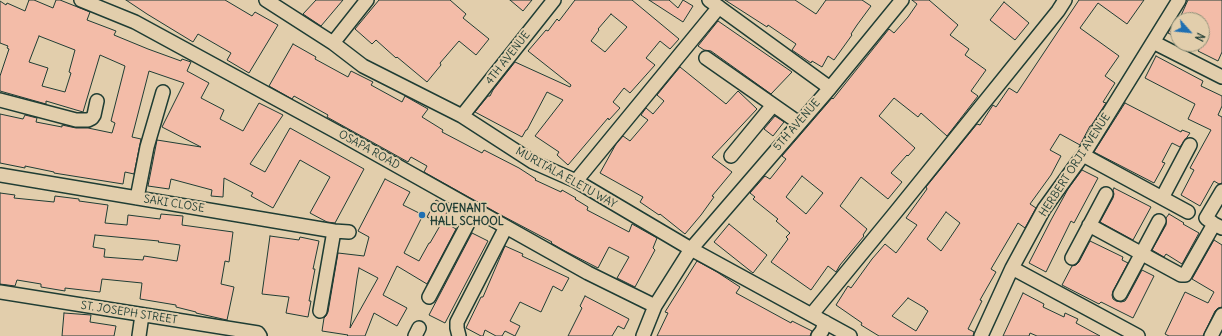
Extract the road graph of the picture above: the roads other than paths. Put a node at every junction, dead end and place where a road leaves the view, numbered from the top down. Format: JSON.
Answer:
{"nodes":[{"id":1,"x":81,"y":0,"type":"edge"},
{"id":2,"x":266,"y":0,"type":"edge"},
{"id":3,"x":367,"y":0,"type":"edge"},
{"id":4,"x":554,"y":0,"type":"edge"},
{"id":5,"x":1179,"y":0,"type":"edge"},
{"id":6,"x":894,"y":3,"type":"edge"},
{"id":7,"x":714,"y":4,"type":"edge"},
{"id":8,"x":1061,"y":5,"type":"edge"},
{"id":9,"x":1153,"y":42,"type":"junction"},
{"id":10,"x":333,"y":43,"type":"junction"},
{"id":11,"x":706,"y":58,"type":"dead end"},
{"id":12,"x":1222,"y":77,"type":"edge"},
{"id":13,"x":830,"y":88,"type":"junction"},
{"id":14,"x":164,"y":92,"type":"dead end"},
{"id":15,"x":0,"y":100,"type":"edge"},
{"id":16,"x":97,"y":101,"type":"dead end"},
{"id":17,"x":773,"y":105,"type":"junction"},
{"id":18,"x":462,"y":116,"type":"junction"},
{"id":19,"x":799,"y":123,"type":"junction"},
{"id":20,"x":1190,"y":145,"type":"dead end"},
{"id":21,"x":1083,"y":155,"type":"junction"},
{"id":22,"x":731,"y":156,"type":"dead end"},
{"id":23,"x":0,"y":175,"type":"edge"},
{"id":24,"x":576,"y":181,"type":"junction"},
{"id":25,"x":1222,"y":190,"type":"edge"},
{"id":26,"x":1106,"y":194,"type":"dead end"},
{"id":27,"x":137,"y":198,"type":"junction"},
{"id":28,"x":1162,"y":198,"type":"junction"},
{"id":29,"x":475,"y":210,"type":"junction"},
{"id":30,"x":1188,"y":212,"type":"dead end"},
{"id":31,"x":1159,"y":221,"type":"dead end"},
{"id":32,"x":1090,"y":225,"type":"junction"},
{"id":33,"x":1218,"y":226,"type":"edge"},
{"id":34,"x":506,"y":227,"type":"junction"},
{"id":35,"x":334,"y":231,"type":"junction"},
{"id":36,"x":348,"y":232,"type":"dead end"},
{"id":37,"x":691,"y":249,"type":"junction"},
{"id":38,"x":1141,"y":254,"type":"junction"},
{"id":39,"x":1072,"y":258,"type":"dead end"},
{"id":40,"x":1012,"y":268,"type":"junction"},
{"id":41,"x":0,"y":292,"type":"edge"},
{"id":42,"x":1120,"y":294,"type":"dead end"},
{"id":43,"x":429,"y":297,"type":"dead end"},
{"id":44,"x":655,"y":306,"type":"junction"},
{"id":45,"x":320,"y":311,"type":"dead end"},
{"id":46,"x":812,"y":314,"type":"junction"},
{"id":47,"x":142,"y":315,"type":"junction"},
{"id":48,"x":1222,"y":315,"type":"edge"},
{"id":49,"x":825,"y":322,"type":"junction"},
{"id":50,"x":259,"y":335,"type":"edge"},
{"id":51,"x":139,"y":336,"type":"edge"},
{"id":52,"x":459,"y":336,"type":"edge"},
{"id":53,"x":643,"y":336,"type":"edge"},
{"id":54,"x":818,"y":336,"type":"edge"},
{"id":55,"x":850,"y":336,"type":"edge"},
{"id":56,"x":981,"y":336,"type":"edge"},
{"id":57,"x":1138,"y":336,"type":"edge"},
{"id":58,"x":1211,"y":336,"type":"edge"}],
"edges":[{"from":1,"to":29,"type":"street","name":"OSAPA ROAD"},
{"from":2,"to":10,"type":"street","name":"MURITALA ELETU WAY"},
{"from":3,"to":10,"type":"street"},
{"from":4,"to":18,"type":"street","name":"4TH AVENUE"},
{"from":5,"to":9,"type":"street","name":"HERBERT ORJI AVENUE"},
{"from":6,"to":13,"type":"street","name":"5TH AVENUE"},
{"from":7,"to":13,"type":"street"},
{"from":7,"to":24,"type":"street"},
{"from":8,"to":46,"type":"street"},
{"from":9,"to":12,"type":"street"},
{"from":9,"to":21,"type":"street","name":"HERBERT ORJI AVENUE"},
{"from":10,"to":18,"type":"street","name":"MURITALA ELETU WAY"},
{"from":11,"to":17,"type":"street"},
{"from":13,"to":19,"type":"street","name":"5TH AVENUE"},
{"from":14,"to":27,"type":"street"},
{"from":15,"to":16,"type":"street"},
{"from":17,"to":19,"type":"street"},
{"from":17,"to":22,"type":"street"},
{"from":18,"to":24,"type":"street","name":"MURITALA ELETU WAY"},
{"from":19,"to":37,"type":"street","name":"5TH AVENUE"},
{"from":20,"to":28,"type":"street"},
{"from":21,"to":28,"type":"street"},
{"from":21,"to":40,"type":"street","name":"HERBERT ORJI AVENUE"},
{"from":23,"to":27,"type":"street","name":"SAKI CLOSE"},
{"from":24,"to":37,"type":"street","name":"MURITALA ELETU WAY"},
{"from":25,"to":33,"type":"street"},
{"from":26,"to":32,"type":"street"},
{"from":27,"to":35,"type":"street","name":"SAKI CLOSE"},
{"from":28,"to":30,"type":"street"},
{"from":29,"to":34,"type":"street","name":"OSAPA ROAD"},
{"from":29,"to":43,"type":"street"},
{"from":31,"to":38,"type":"street"},
{"from":32,"to":38,"type":"street"},
{"from":32,"to":39,"type":"street"},
{"from":33,"to":38,"type":"street"},
{"from":34,"to":44,"type":"street","name":"OSAPA ROAD"},
{"from":34,"to":52,"type":"street"},
{"from":35,"to":36,"type":"street","name":"SAKI CLOSE"},
{"from":35,"to":45,"type":"street"},
{"from":37,"to":44,"type":"street","name":"5TH AVENUE"},
{"from":37,"to":46,"type":"street","name":"MURITALA ELETU WAY"},
{"from":38,"to":42,"type":"street"},
{"from":40,"to":56,"type":"street","name":"HERBERT ORJI AVENUE"},
{"from":40,"to":57,"type":"street"},
{"from":41,"to":47,"type":"street","name":"ST. JOSEPH STREET"},
{"from":44,"to":53,"type":"street","name":"5TH AVENUE"},
{"from":46,"to":49,"type":"street","name":"MURITALA ELETU WAY"},
{"from":47,"to":50,"type":"street","name":"ST. JOSEPH STREET"},
{"from":47,"to":51,"type":"street"},
{"from":48,"to":58,"type":"street"},
{"from":49,"to":54,"type":"street"},
{"from":49,"to":55,"type":"street","name":"MURITALA ELETU WAY"}]}
